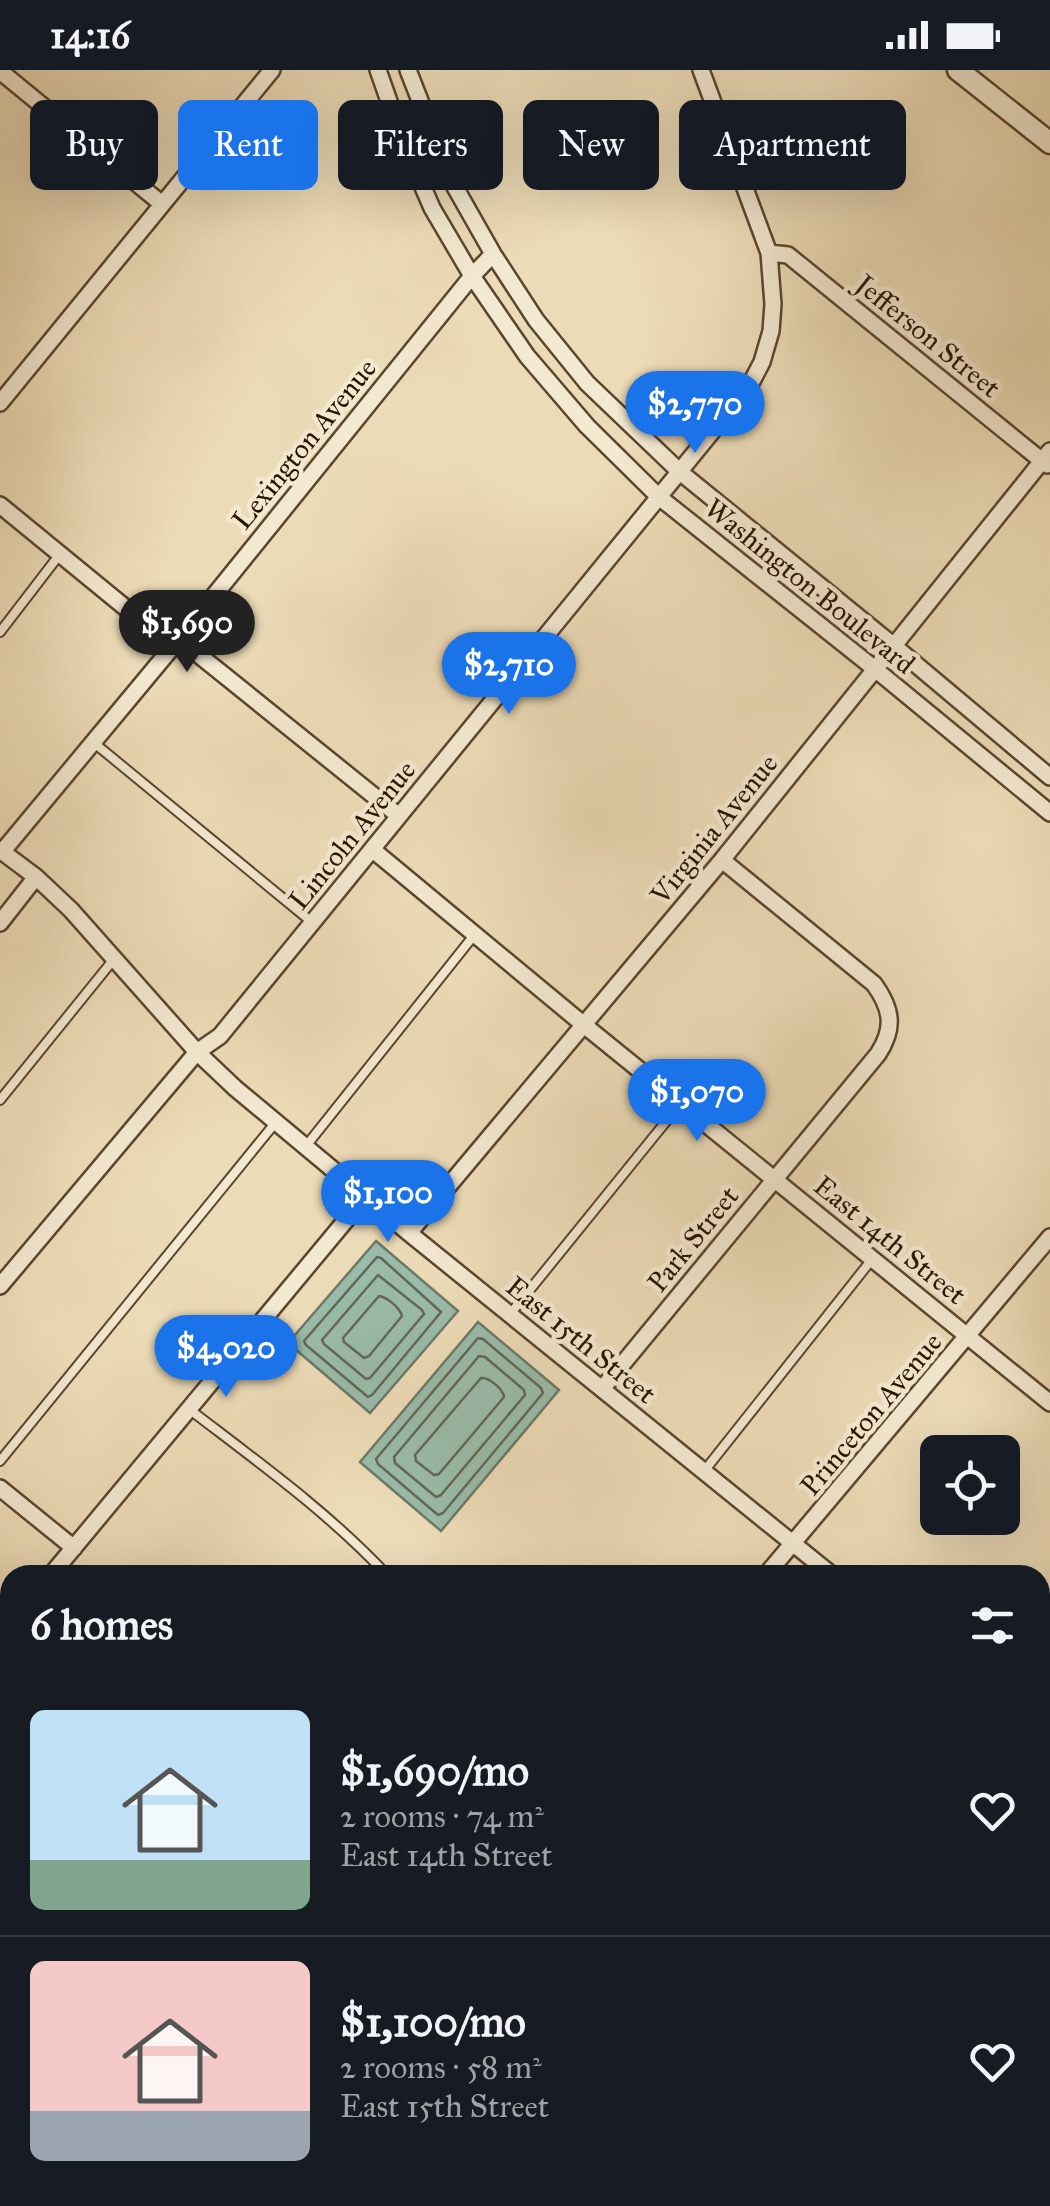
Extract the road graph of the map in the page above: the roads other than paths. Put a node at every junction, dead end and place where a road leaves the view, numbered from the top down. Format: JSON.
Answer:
{"nodes":[{"id":1,"x":272,"y":70,"type":"edge"},
{"id":2,"x":378,"y":70,"type":"edge"},
{"id":3,"x":408,"y":70,"type":"edge"},
{"id":4,"x":701,"y":70,"type":"edge"},
{"id":5,"x":958,"y":70,"type":"edge"},
{"id":6,"x":0,"y":71,"type":"edge"},
{"id":7,"x":1050,"y":143,"type":"edge"},
{"id":8,"x":162,"y":204,"type":"junction"},
{"id":9,"x":769,"y":253,"type":"junction"},
{"id":10,"x":493,"y":254,"type":"junction"},
{"id":11,"x":472,"y":276,"type":"junction"},
{"id":12,"x":0,"y":403,"type":"edge"},
{"id":13,"x":1047,"y":460,"type":"edge"},
{"id":14,"x":680,"y":472,"type":"junction"},
{"id":15,"x":659,"y":497,"type":"junction"},
{"id":16,"x":0,"y":505,"type":"edge"},
{"id":17,"x":60,"y":554,"type":"junction"},
{"id":18,"x":0,"y":632,"type":"edge"},
{"id":19,"x":178,"y":638,"type":"junction"},
{"id":20,"x":894,"y":646,"type":"junction"},
{"id":21,"x":875,"y":669,"type":"junction"},
{"id":22,"x":93,"y":742,"type":"junction"},
{"id":23,"x":1050,"y":777,"type":"edge"},
{"id":24,"x":1050,"y":814,"type":"edge"},
{"id":25,"x":399,"y":816,"type":"junction"},
{"id":26,"x":373,"y":850,"type":"junction"},
{"id":27,"x":1,"y":851,"type":"edge"},
{"id":28,"x":722,"y":860,"type":"junction"},
{"id":29,"x":36,"y":877,"type":"junction"},
{"id":30,"x":313,"y":923,"type":"junction"},
{"id":31,"x":0,"y":924,"type":"edge"},
{"id":32,"x":475,"y":934,"type":"junction"},
{"id":33,"x":114,"y":959,"type":"junction"},
{"id":34,"x":584,"y":1025,"type":"junction"},
{"id":35,"x":196,"y":1052,"type":"junction"},
{"id":36,"x":0,"y":1100,"type":"edge"},
{"id":37,"x":681,"y":1103,"type":"junction"},
{"id":38,"x":276,"y":1122,"type":"junction"},
{"id":39,"x":306,"y":1147,"type":"junction"},
{"id":40,"x":776,"y":1178,"type":"junction"},
{"id":41,"x":366,"y":1196,"type":"junction"},
{"id":42,"x":409,"y":1233,"type":"junction"},
{"id":43,"x":1050,"y":1237,"type":"edge"},
{"id":44,"x":873,"y":1258,"type":"junction"},
{"id":45,"x":0,"y":1286,"type":"edge"},
{"id":46,"x":510,"y":1315,"type":"junction"},
{"id":47,"x":968,"y":1336,"type":"junction"},
{"id":48,"x":602,"y":1390,"type":"junction"},
{"id":49,"x":1050,"y":1403,"type":"edge"},
{"id":50,"x":189,"y":1409,"type":"junction"},
{"id":51,"x":0,"y":1461,"type":"edge"},
{"id":52,"x":704,"y":1471,"type":"junction"},
{"id":53,"x":0,"y":1488,"type":"edge"},
{"id":54,"x":794,"y":1544,"type":"junction"},
{"id":55,"x":74,"y":1548,"type":"junction"},
{"id":56,"x":60,"y":1565,"type":"edge"},
{"id":57,"x":378,"y":1565,"type":"edge"},
{"id":58,"x":775,"y":1565,"type":"edge"},
{"id":59,"x":820,"y":1565,"type":"edge"}],
"edges":[{"from":1,"to":8,"type":"street"},
{"from":2,"to":11,"type":"street","name":"Washington Boulevard"},
{"from":3,"to":10,"type":"street","name":"Washington Boulevard"},
{"from":4,"to":9,"type":"street","name":"Lincoln Avenue"},
{"from":5,"to":7,"type":"street"},
{"from":6,"to":8,"type":"street"},
{"from":8,"to":12,"type":"street"},
{"from":9,"to":13,"type":"street","name":"Jefferson Street"},
{"from":9,"to":14,"type":"street","name":"Lincoln Avenue"},
{"from":10,"to":11,"type":"street","name":"Lexington Avenue"},
{"from":10,"to":14,"type":"street","name":"Washington Boulevard"},
{"from":11,"to":15,"type":"street","name":"Washington Boulevard"},
{"from":11,"to":19,"type":"street","name":"Lexington Avenue"},
{"from":13,"to":20,"type":"street","name":"Virginia Avenue"},
{"from":14,"to":15,"type":"street","name":"Lincoln Avenue"},
{"from":14,"to":20,"type":"street","name":"Washington Boulevard"},
{"from":15,"to":21,"type":"street","name":"Washington Boulevard"},
{"from":15,"to":25,"type":"street","name":"Lincoln Avenue"},
{"from":16,"to":17,"type":"street"},
{"from":17,"to":18,"type":"lane"},
{"from":17,"to":19,"type":"street"},
{"from":19,"to":22,"type":"street","name":"Lexington Avenue"},
{"from":19,"to":25,"type":"street"},
{"from":20,"to":21,"type":"street","name":"Virginia Avenue"},
{"from":20,"to":23,"type":"street","name":"Washington Boulevard"},
{"from":21,"to":24,"type":"street","name":"Washington Boulevard"},
{"from":21,"to":28,"type":"street","name":"Virginia Avenue"},
{"from":22,"to":27,"type":"street","name":"Lexington Avenue"},
{"from":22,"to":30,"type":"lane"},
{"from":25,"to":26,"type":"street","name":"Lincoln Avenue"},
{"from":26,"to":30,"type":"street","name":"Lincoln Avenue"},
{"from":26,"to":32,"type":"street","name":"East 14th Street"},
{"from":27,"to":29,"type":"street","name":"East 15th Street"},
{"from":28,"to":34,"type":"street","name":"Virginia Avenue"},
{"from":28,"to":40,"type":"street","name":"Park Street"},
{"from":29,"to":31,"type":"street"},
{"from":29,"to":33,"type":"street","name":"East 15th Street"},
{"from":30,"to":35,"type":"street","name":"Lincoln Avenue"},
{"from":32,"to":34,"type":"street","name":"East 14th Street"},
{"from":32,"to":39,"type":"lane"},
{"from":33,"to":35,"type":"street","name":"East 15th Street"},
{"from":33,"to":36,"type":"lane"},
{"from":34,"to":37,"type":"street","name":"East 14th Street"},
{"from":34,"to":42,"type":"street","name":"Virginia Avenue"},
{"from":35,"to":38,"type":"street","name":"East 15th Street"},
{"from":35,"to":45,"type":"street","name":"Lincoln Avenue"},
{"from":37,"to":40,"type":"street","name":"East 14th Street"},
{"from":37,"to":46,"type":"lane"},
{"from":38,"to":39,"type":"street","name":"East 15th Street"},
{"from":38,"to":51,"type":"lane"},
{"from":39,"to":41,"type":"street","name":"East 15th Street"},
{"from":40,"to":44,"type":"street","name":"East 14th Street"},
{"from":40,"to":48,"type":"street","name":"Park Street"},
{"from":41,"to":42,"type":"street","name":"East 15th Street"},
{"from":41,"to":50,"type":"street"},
{"from":42,"to":46,"type":"street","name":"East 15th Street"},
{"from":43,"to":47,"type":"street","name":"Princeton Avenue"},
{"from":44,"to":47,"type":"street","name":"East 14th Street"},
{"from":44,"to":52,"type":"lane"},
{"from":46,"to":48,"type":"street","name":"East 15th Street"},
{"from":47,"to":49,"type":"street","name":"East 14th Street"},
{"from":47,"to":54,"type":"street","name":"Princeton Avenue"},
{"from":48,"to":52,"type":"street","name":"East 15th Street"},
{"from":50,"to":55,"type":"street"},
{"from":50,"to":57,"type":"lane"},
{"from":52,"to":54,"type":"street","name":"East 15th Street"},
{"from":53,"to":55,"type":"street"},
{"from":54,"to":58,"type":"street","name":"Princeton Avenue"},
{"from":54,"to":59,"type":"street","name":"East 15th Street"},
{"from":55,"to":56,"type":"street"}]}
